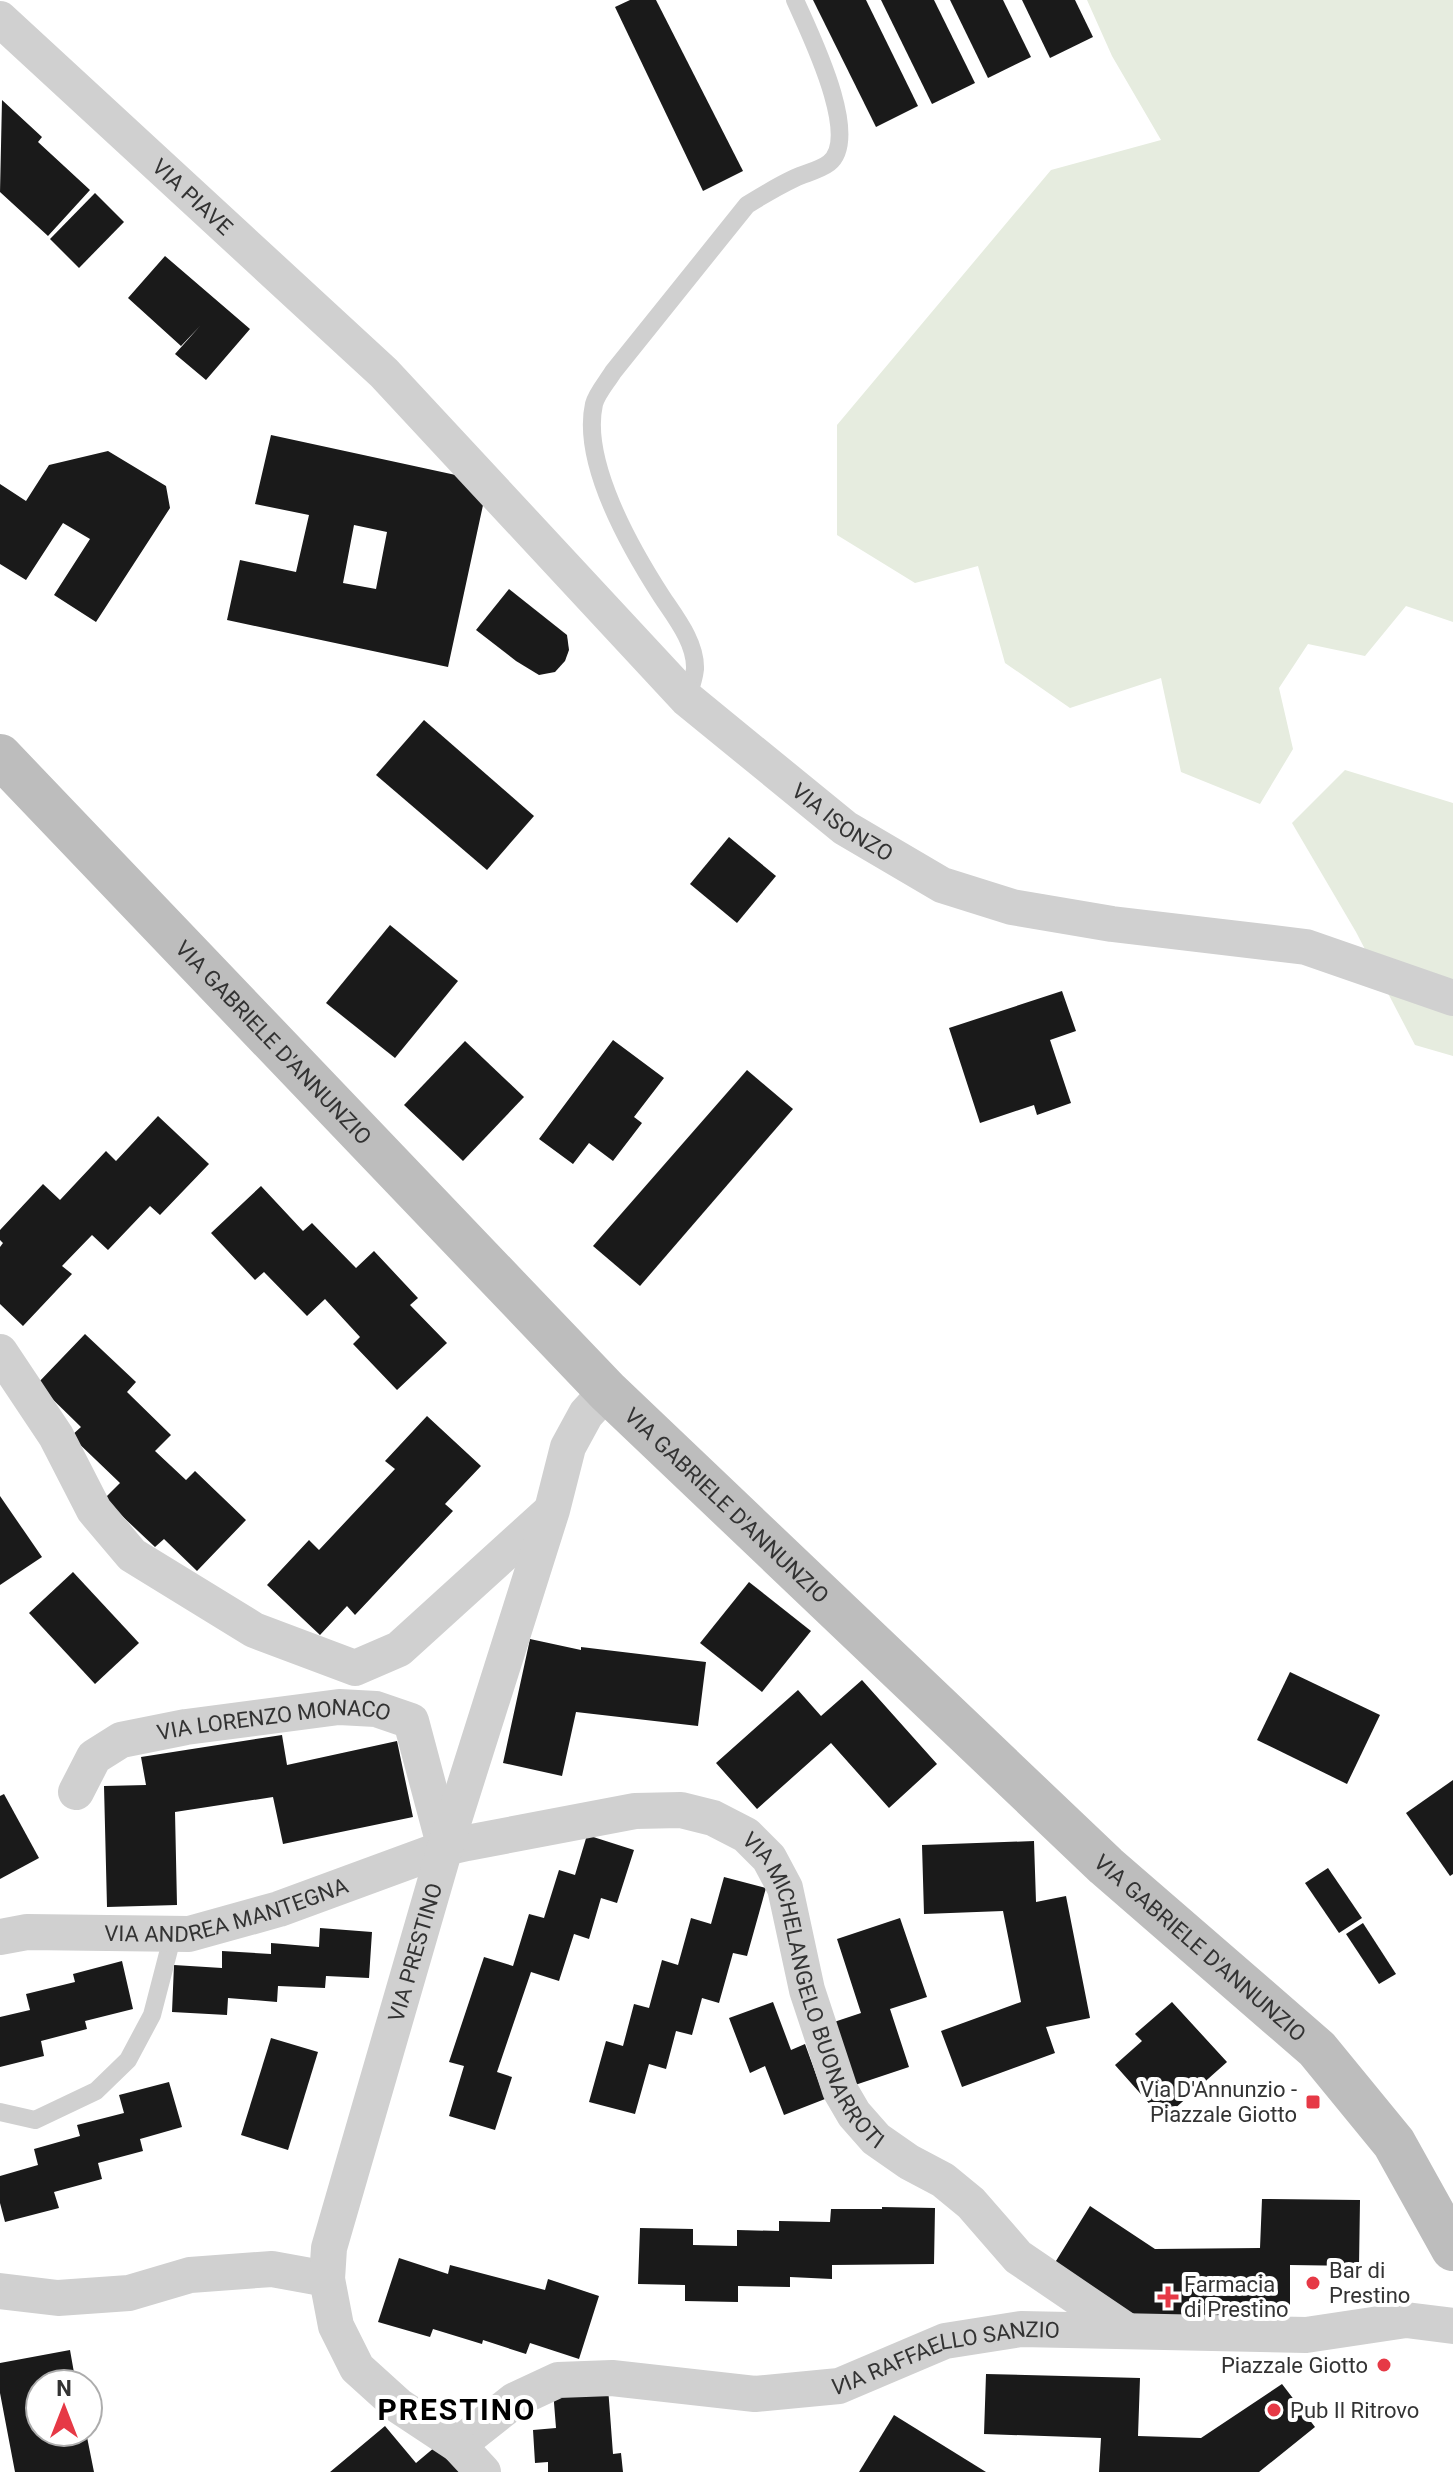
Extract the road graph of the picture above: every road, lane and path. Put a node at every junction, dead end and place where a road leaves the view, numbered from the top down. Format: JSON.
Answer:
{"nodes":[{"id":1,"x":795,"y":0,"type":"edge"},
{"id":2,"x":0,"y":19,"type":"edge"},
{"id":3,"x":384,"y":373,"type":"joint"},
{"id":4,"x":687,"y":699,"type":"junction"},
{"id":5,"x":0,"y":756,"type":"edge"},
{"id":6,"x":1453,"y":998,"type":"edge"},
{"id":7,"x":0,"y":1352,"type":"edge"},
{"id":8,"x":607,"y":1391,"type":"junction"},
{"id":9,"x":552,"y":1510,"type":"junction"},
{"id":10,"x":76,"y":1792,"type":"dead end"},
{"id":11,"x":445,"y":1848,"type":"junction"},
{"id":12,"x":173,"y":1934,"type":"junction"},
{"id":13,"x":0,"y":1937,"type":"edge"},
{"id":14,"x":0,"y":2112,"type":"edge"},
{"id":15,"x":1453,"y":2249,"type":"edge"},
{"id":16,"x":327,"y":2279,"type":"junction"},
{"id":17,"x":0,"y":2291,"type":"edge"},
{"id":18,"x":1453,"y":2326,"type":"edge"},
{"id":19,"x":1127,"y":2331,"type":"junction"},
{"id":20,"x":458,"y":2445,"type":"junction"},
{"id":21,"x":483,"y":2472,"type":"edge"}],
"edges":[{"from":1,"to":4,"type":"lane"},
{"from":2,"to":3,"type":"street","name":"VIA PIAVE"},
{"from":3,"to":4,"type":"street","name":"VIA ISONZO"},
{"from":4,"to":6,"type":"street","name":"VIA ISONZO"},
{"from":5,"to":8,"type":"main road","name":"VIA GABRIELE D'ANNUNZIO"},
{"from":7,"to":9,"type":"street"},
{"from":8,"to":9,"type":"street","name":"VIA PRESTINO"},
{"from":8,"to":15,"type":"main road","name":"VIA GABRIELE D'ANNUNZIO"},
{"from":9,"to":11,"type":"street","name":"VIA PRESTINO"},
{"from":10,"to":11,"type":"street","name":"VIA LORENZO MONACO"},
{"from":11,"to":12,"type":"street","name":"VIA ANDREA MANTEGNA"},
{"from":11,"to":16,"type":"street","name":"VIA PRESTINO"},
{"from":11,"to":19,"type":"street","name":"VIA MICHELANGELO BUONARROTI"},
{"from":12,"to":13,"type":"street","name":"VIA ANDREA MANTEGNA"},
{"from":12,"to":14,"type":"lane"},
{"from":16,"to":17,"type":"street"},
{"from":16,"to":20,"type":"street","name":"VIA PRESTINO"},
{"from":18,"to":19,"type":"street","name":"VIA RAFFAELLO SANZIO"},
{"from":19,"to":20,"type":"street","name":"VIA RAFFAELLO SANZIO"},
{"from":20,"to":21,"type":"street","name":"VIA PRESTINO"}]}
